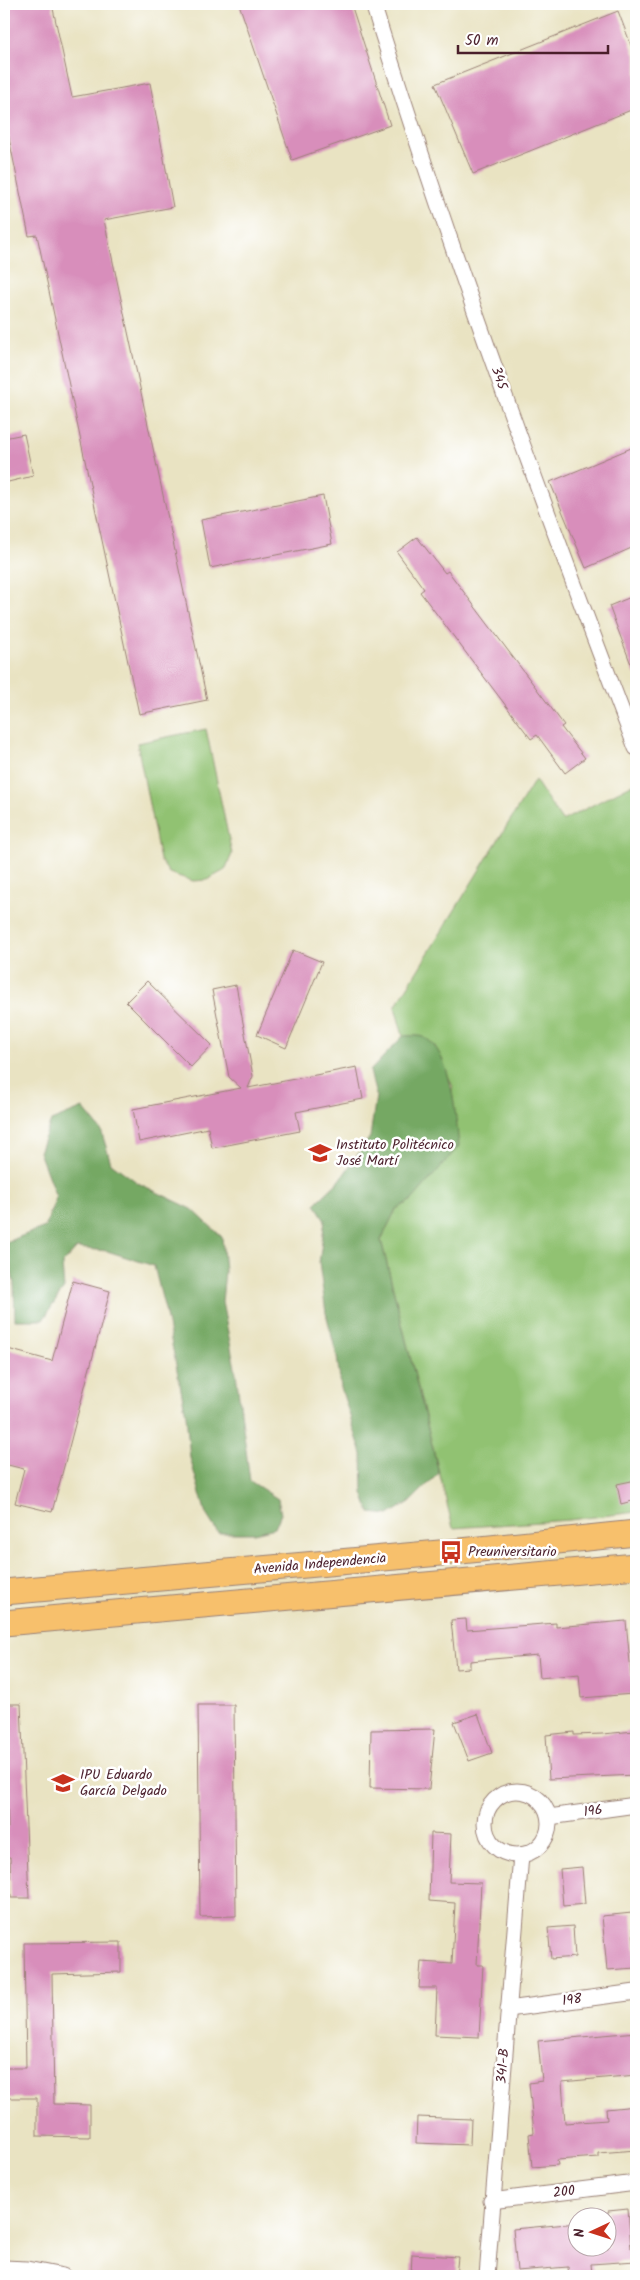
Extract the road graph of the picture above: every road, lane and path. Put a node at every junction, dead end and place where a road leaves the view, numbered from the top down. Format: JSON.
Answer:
{"nodes":[{"id":1,"x":373,"y":4,"type":"edge"},
{"id":2,"x":636,"y":748,"type":"edge"},
{"id":3,"x":636,"y":1533,"type":"edge"},
{"id":4,"x":636,"y":1566,"type":"edge"},
{"id":5,"x":4,"y":1592,"type":"edge"},
{"id":6,"x":4,"y":1623,"type":"edge"},
{"id":7,"x":636,"y":1805,"type":"edge"},
{"id":8,"x":549,"y":1817,"type":"junction"},
{"id":9,"x":521,"y":1855,"type":"junction"},
{"id":10,"x":636,"y":1992,"type":"edge"},
{"id":11,"x":508,"y":2009,"type":"junction"},
{"id":12,"x":636,"y":2183,"type":"edge"},
{"id":13,"x":492,"y":2201,"type":"junction"},
{"id":14,"x":4,"y":2268,"type":"edge"},
{"id":15,"x":63,"y":2276,"type":"edge"},
{"id":16,"x":487,"y":2276,"type":"edge"}],
"edges":[{"from":1,"to":2,"type":"street","name":"345"},
{"from":3,"to":5,"type":"main road","name":"Avenida Independencia"},
{"from":4,"to":6,"type":"main road","name":"Avenida Independencia"},
{"from":7,"to":8,"type":"street","name":"196"},
{"from":8,"to":9,"type":"street"},
{"from":8,"to":9,"type":"street"},
{"from":9,"to":11,"type":"street","name":"341-B"},
{"from":10,"to":11,"type":"street","name":"198"},
{"from":11,"to":13,"type":"street","name":"341-B"},
{"from":12,"to":13,"type":"street","name":"200"},
{"from":13,"to":16,"type":"street","name":"341-B"},
{"from":14,"to":15,"type":"street"}]}
